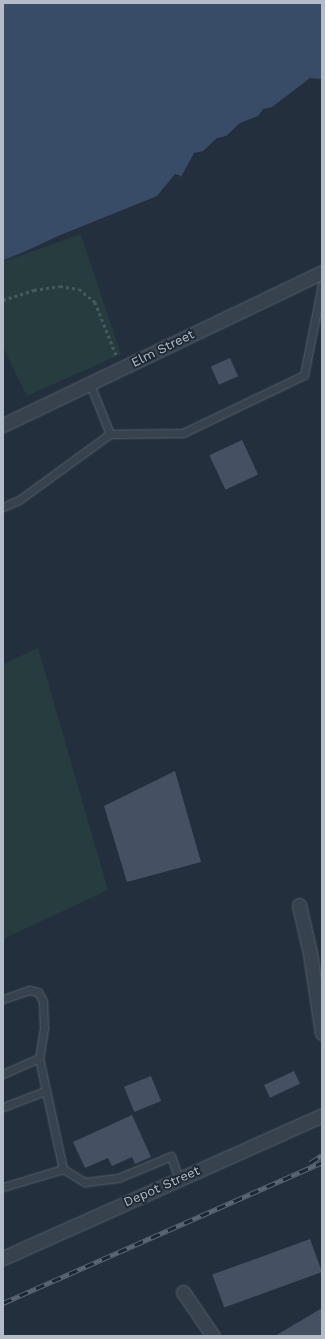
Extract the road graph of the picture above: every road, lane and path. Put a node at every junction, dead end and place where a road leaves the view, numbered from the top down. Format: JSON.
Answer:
{"nodes":[{"id":1,"x":322,"y":272,"type":"edge"},
{"id":2,"x":322,"y":286,"type":"edge"},
{"id":3,"x":3,"y":300,"type":"edge"},
{"id":4,"x":125,"y":357,"type":"dead end"},
{"id":5,"x":90,"y":384,"type":"junction"},
{"id":6,"x":3,"y":425,"type":"edge"},
{"id":7,"x":110,"y":434,"type":"junction"},
{"id":8,"x":3,"y":507,"type":"edge"},
{"id":9,"x":299,"y":905,"type":"dead end"},
{"id":10,"x":3,"y":999,"type":"edge"},
{"id":11,"x":322,"y":1033,"type":"edge"},
{"id":12,"x":39,"y":1058,"type":"junction"},
{"id":13,"x":3,"y":1074,"type":"edge"},
{"id":14,"x":45,"y":1091,"type":"junction"},
{"id":15,"x":3,"y":1107,"type":"edge"},
{"id":16,"x":322,"y":1115,"type":"edge"},
{"id":17,"x":63,"y":1169,"type":"junction"},
{"id":18,"x":179,"y":1179,"type":"junction"},
{"id":19,"x":3,"y":1187,"type":"edge"},
{"id":20,"x":3,"y":1258,"type":"edge"},
{"id":21,"x":183,"y":1292,"type":"dead end"},
{"id":22,"x":213,"y":1336,"type":"edge"}],
"edges":[{"from":1,"to":5,"type":"street","name":"Elm Street"},
{"from":2,"to":7,"type":"lane"},
{"from":3,"to":4,"type":"path"},
{"from":5,"to":6,"type":"street","name":"Elm Street"},
{"from":5,"to":7,"type":"lane"},
{"from":7,"to":8,"type":"lane"},
{"from":9,"to":11,"type":"street"},
{"from":10,"to":12,"type":"lane"},
{"from":12,"to":13,"type":"lane"},
{"from":12,"to":14,"type":"lane"},
{"from":14,"to":15,"type":"lane"},
{"from":14,"to":17,"type":"lane"},
{"from":16,"to":18,"type":"street","name":"Depot Street"},
{"from":17,"to":18,"type":"lane"},
{"from":17,"to":19,"type":"lane"},
{"from":18,"to":20,"type":"street","name":"Depot Street"},
{"from":21,"to":22,"type":"street"}]}
